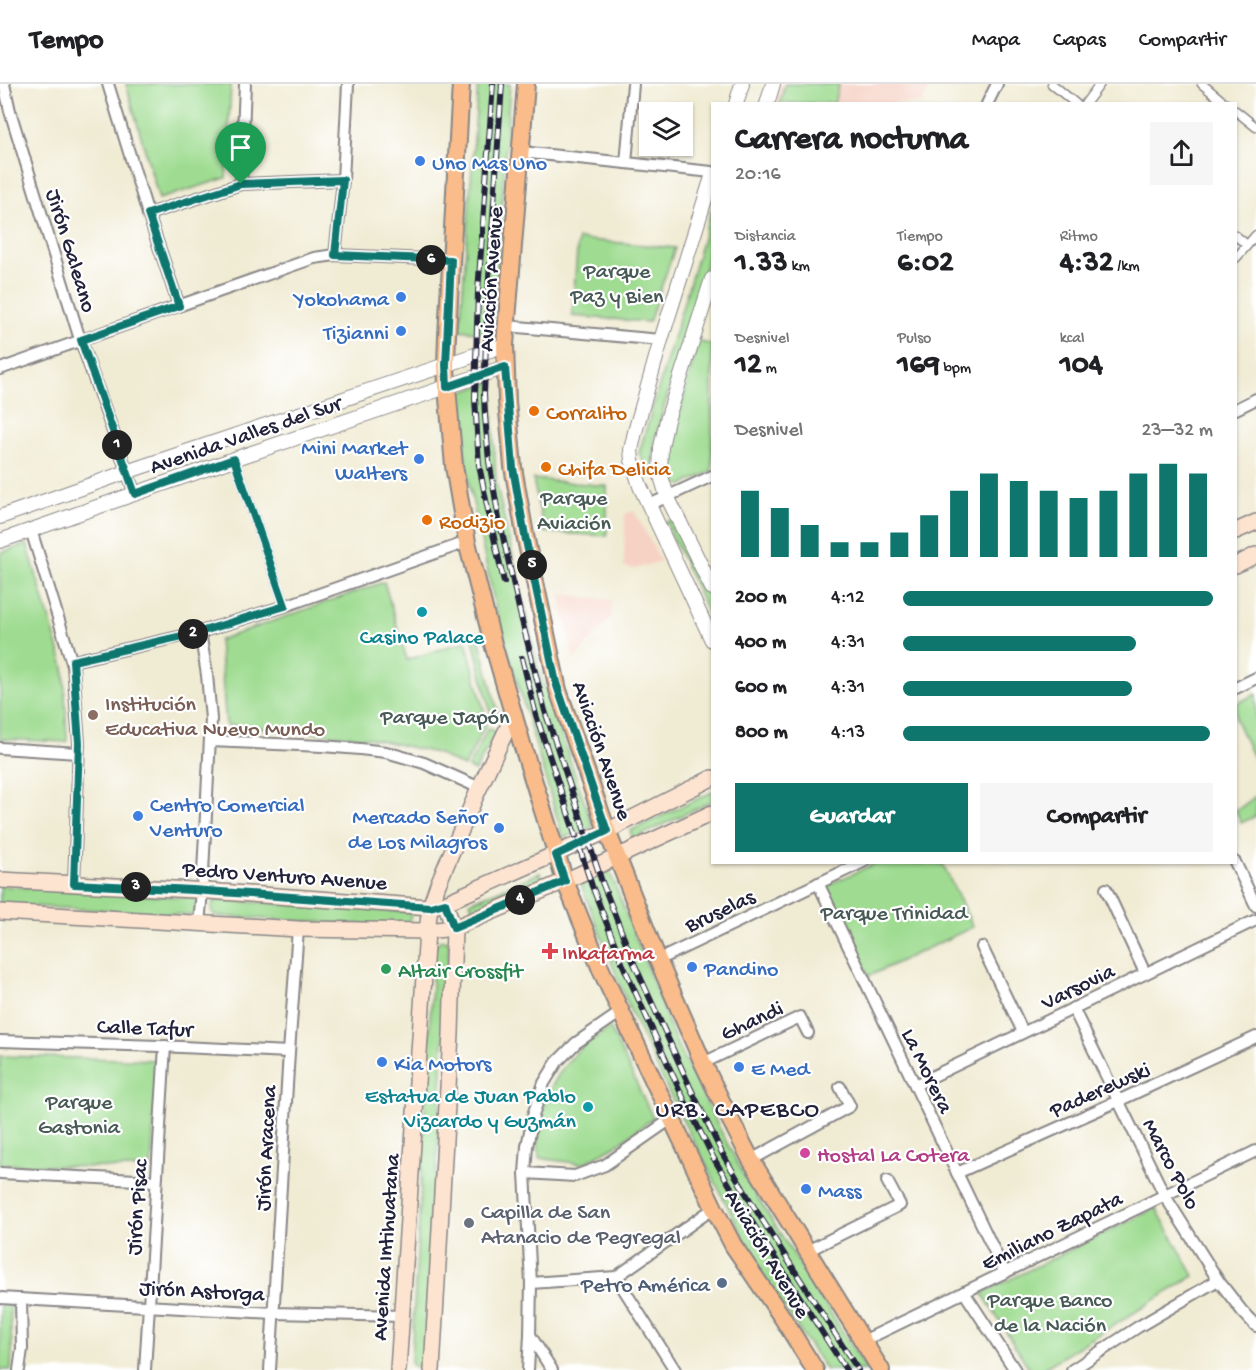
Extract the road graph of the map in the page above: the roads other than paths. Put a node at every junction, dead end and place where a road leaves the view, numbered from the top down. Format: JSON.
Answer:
{"nodes":[{"id":1,"x":4,"y":84,"type":"edge"},
{"id":2,"x":108,"y":84,"type":"edge"},
{"id":3,"x":245,"y":84,"type":"edge"},
{"id":4,"x":348,"y":84,"type":"edge"},
{"id":5,"x":461,"y":84,"type":"edge"},
{"id":6,"x":526,"y":84,"type":"edge"},
{"id":7,"x":633,"y":84,"type":"edge"},
{"id":8,"x":742,"y":84,"type":"edge"},
{"id":9,"x":773,"y":84,"type":"edge"},
{"id":10,"x":997,"y":84,"type":"edge"},
{"id":11,"x":1052,"y":84,"type":"edge"},
{"id":12,"x":1100,"y":84,"type":"edge"},
{"id":13,"x":1202,"y":84,"type":"edge"},
{"id":14,"x":737,"y":102,"type":"edge"},
{"id":15,"x":768,"y":102,"type":"edge"},
{"id":16,"x":988,"y":102,"type":"edge"},
{"id":17,"x":1074,"y":102,"type":"edge"},
{"id":18,"x":1086,"y":102,"type":"edge"},
{"id":19,"x":1224,"y":102,"type":"edge"},
{"id":20,"x":1237,"y":112,"type":"edge"},
{"id":21,"x":1256,"y":127,"type":"edge"},
{"id":22,"x":521,"y":152,"type":"junction"},
{"id":23,"x":626,"y":163,"type":"junction"},
{"id":24,"x":711,"y":172,"type":"edge"},
{"id":25,"x":343,"y":180,"type":"junction"},
{"id":26,"x":711,"y":180,"type":"edge"},
{"id":27,"x":241,"y":184,"type":"junction"},
{"id":28,"x":148,"y":214,"type":"junction"},
{"id":29,"x":1256,"y":235,"type":"edge"},
{"id":30,"x":1237,"y":237,"type":"edge"},
{"id":31,"x":1247,"y":245,"type":"junction"},
{"id":32,"x":335,"y":255,"type":"junction"},
{"id":33,"x":1237,"y":257,"type":"edge"},
{"id":34,"x":451,"y":260,"type":"junction"},
{"id":35,"x":711,"y":282,"type":"edge"},
{"id":36,"x":179,"y":306,"type":"junction"},
{"id":37,"x":507,"y":326,"type":"junction"},
{"id":38,"x":81,"y":340,"type":"junction"},
{"id":39,"x":661,"y":340,"type":"junction"},
{"id":40,"x":505,"y":345,"type":"junction"},
{"id":41,"x":446,"y":365,"type":"junction"},
{"id":42,"x":505,"y":367,"type":"junction"},
{"id":43,"x":0,"y":369,"type":"edge"},
{"id":44,"x":447,"y":387,"type":"junction"},
{"id":45,"x":1256,"y":399,"type":"edge"},
{"id":46,"x":1237,"y":408,"type":"edge"},
{"id":47,"x":234,"y":459,"type":"junction"},
{"id":48,"x":127,"y":472,"type":"junction"},
{"id":49,"x":711,"y":476,"type":"edge"},
{"id":50,"x":135,"y":494,"type":"junction"},
{"id":51,"x":668,"y":496,"type":"junction"},
{"id":52,"x":649,"y":505,"type":"junction"},
{"id":53,"x":0,"y":517,"type":"edge"},
{"id":54,"x":1256,"y":522,"type":"edge"},
{"id":55,"x":31,"y":530,"type":"junction"},
{"id":56,"x":1237,"y":531,"type":"edge"},
{"id":57,"x":0,"y":541,"type":"edge"},
{"id":58,"x":467,"y":542,"type":"junction"},
{"id":59,"x":1256,"y":555,"type":"edge"},
{"id":60,"x":1237,"y":564,"type":"edge"},
{"id":61,"x":711,"y":586,"type":"edge"},
{"id":62,"x":285,"y":606,"type":"junction"},
{"id":63,"x":200,"y":632,"type":"junction"},
{"id":64,"x":711,"y":638,"type":"edge"},
{"id":65,"x":73,"y":661,"type":"junction"},
{"id":66,"x":1256,"y":678,"type":"edge"},
{"id":67,"x":1237,"y":688,"type":"edge"},
{"id":68,"x":514,"y":714,"type":"junction"},
{"id":69,"x":210,"y":741,"type":"junction"},
{"id":70,"x":0,"y":747,"type":"edge"},
{"id":71,"x":78,"y":753,"type":"junction"},
{"id":72,"x":711,"y":779,"type":"edge"},
{"id":73,"x":480,"y":788,"type":"junction"},
{"id":74,"x":711,"y":813,"type":"edge"},
{"id":75,"x":607,"y":831,"type":"junction"},
{"id":76,"x":556,"y":855,"type":"junction"},
{"id":77,"x":617,"y":857,"type":"junction"},
{"id":78,"x":859,"y":864,"type":"edge"},
{"id":79,"x":1236,"y":864,"type":"edge"},
{"id":80,"x":0,"y":880,"type":"edge"},
{"id":81,"x":565,"y":881,"type":"junction"},
{"id":82,"x":818,"y":883,"type":"junction"},
{"id":83,"x":74,"y":884,"type":"junction"},
{"id":84,"x":1107,"y":889,"type":"dead end"},
{"id":85,"x":202,"y":891,"type":"junction"},
{"id":86,"x":437,"y":905,"type":"junction"},
{"id":87,"x":1256,"y":906,"type":"edge"},
{"id":88,"x":0,"y":912,"type":"edge"},
{"id":89,"x":1256,"y":920,"type":"edge"},
{"id":90,"x":199,"y":924,"type":"junction"},
{"id":91,"x":454,"y":928,"type":"junction"},
{"id":92,"x":298,"y":929,"type":"junction"},
{"id":93,"x":427,"y":931,"type":"junction"},
{"id":94,"x":982,"y":947,"type":"dead end"},
{"id":95,"x":658,"y":960,"type":"junction"},
{"id":96,"x":1145,"y":973,"type":"junction"},
{"id":97,"x":1073,"y":1008,"type":"junction"},
{"id":98,"x":621,"y":1012,"type":"junction"},
{"id":99,"x":1023,"y":1032,"type":"junction"},
{"id":100,"x":808,"y":1033,"type":"dead end"},
{"id":101,"x":1256,"y":1037,"type":"edge"},
{"id":102,"x":0,"y":1041,"type":"edge"},
{"id":103,"x":165,"y":1046,"type":"junction"},
{"id":104,"x":289,"y":1052,"type":"junction"},
{"id":105,"x":703,"y":1063,"type":"junction"},
{"id":106,"x":915,"y":1085,"type":"junction"},
{"id":107,"x":840,"y":1087,"type":"dead end"},
{"id":108,"x":1118,"y":1101,"type":"junction"},
{"id":109,"x":671,"y":1119,"type":"junction"},
{"id":110,"x":1256,"y":1151,"type":"edge"},
{"id":111,"x":751,"y":1160,"type":"junction"},
{"id":112,"x":0,"y":1173,"type":"edge"},
{"id":113,"x":525,"y":1173,"type":"junction"},
{"id":114,"x":957,"y":1173,"type":"junction"},
{"id":115,"x":156,"y":1181,"type":"junction"},
{"id":116,"x":887,"y":1181,"type":"dead end"},
{"id":117,"x":1165,"y":1196,"type":"junction"},
{"id":118,"x":714,"y":1208,"type":"junction"},
{"id":119,"x":807,"y":1251,"type":"junction"},
{"id":120,"x":1005,"y":1273,"type":"junction"},
{"id":121,"x":616,"y":1278,"type":"junction"},
{"id":122,"x":1218,"y":1280,"type":"junction"},
{"id":123,"x":531,"y":1282,"type":"junction"},
{"id":124,"x":964,"y":1292,"type":"junction"},
{"id":125,"x":0,"y":1298,"type":"edge"},
{"id":126,"x":21,"y":1299,"type":"junction"},
{"id":127,"x":148,"y":1305,"type":"junction"},
{"id":128,"x":274,"y":1313,"type":"junction"},
{"id":129,"x":402,"y":1316,"type":"junction"},
{"id":130,"x":1256,"y":1326,"type":"edge"},
{"id":131,"x":530,"y":1335,"type":"junction"},
{"id":132,"x":863,"y":1341,"type":"junction"},
{"id":133,"x":19,"y":1370,"type":"edge"},
{"id":134,"x":145,"y":1370,"type":"edge"},
{"id":135,"x":270,"y":1370,"type":"edge"},
{"id":136,"x":398,"y":1370,"type":"edge"},
{"id":137,"x":432,"y":1370,"type":"edge"},
{"id":138,"x":528,"y":1370,"type":"edge"},
{"id":139,"x":552,"y":1370,"type":"edge"},
{"id":140,"x":675,"y":1370,"type":"edge"},
{"id":141,"x":815,"y":1370,"type":"edge"},
{"id":142,"x":881,"y":1370,"type":"edge"},
{"id":143,"x":1015,"y":1370,"type":"edge"},
{"id":144,"x":1072,"y":1370,"type":"edge"}],
"edges":[{"from":1,"to":38,"type":"street","name":"Jirón Galeano"},
{"from":2,"to":28,"type":"street"},
{"from":3,"to":27,"type":"street"},
{"from":4,"to":25,"type":"street"},
{"from":5,"to":34,"type":"main road","name":"Aviación Avenue"},
{"from":6,"to":22,"type":"main road","name":"Aviación Avenue"},
{"from":7,"to":23,"type":"street"},
{"from":8,"to":14,"type":"street"},
{"from":9,"to":15,"type":"street"},
{"from":10,"to":16,"type":"street"},
{"from":11,"to":17,"type":"street"},
{"from":12,"to":18,"type":"street"},
{"from":13,"to":19,"type":"street"},
{"from":20,"to":21,"type":"street"},
{"from":22,"to":23,"type":"street"},
{"from":22,"to":37,"type":"main road","name":"Aviación Avenue"},
{"from":23,"to":24,"type":"street"},
{"from":25,"to":27,"type":"street"},
{"from":25,"to":32,"type":"street"},
{"from":26,"to":39,"type":"street"},
{"from":27,"to":28,"type":"street"},
{"from":28,"to":36,"type":"street"},
{"from":29,"to":31,"type":"street"},
{"from":30,"to":31,"type":"street"},
{"from":31,"to":33,"type":"street"},
{"from":32,"to":34,"type":"street"},
{"from":32,"to":36,"type":"street"},
{"from":34,"to":41,"type":"main road","name":"Aviación Avenue"},
{"from":35,"to":51,"type":"street"},
{"from":36,"to":38,"type":"street"},
{"from":37,"to":39,"type":"street"},
{"from":37,"to":40,"type":"main road","name":"Aviación Avenue"},
{"from":38,"to":43,"type":"street"},
{"from":38,"to":48,"type":"street","name":"Jirón Galeano"},
{"from":39,"to":52,"type":"street"},
{"from":40,"to":41,"type":"street","name":"Avenida Valles del Sur"},
{"from":40,"to":42,"type":"main road","name":"Aviación Avenue"},
{"from":41,"to":44,"type":"main road","name":"Aviación Avenue"},
{"from":41,"to":48,"type":"street","name":"Avenida Valles del Sur"},
{"from":42,"to":44,"type":"street","name":"Avenida Valles del Sur"},
{"from":42,"to":75,"type":"main road","name":"Aviación Avenue"},
{"from":44,"to":47,"type":"street","name":"Avenida Valles del Sur"},
{"from":44,"to":58,"type":"main road","name":"Aviación Avenue"},
{"from":45,"to":46,"type":"street"},
{"from":47,"to":50,"type":"street","name":"Avenida Valles del Sur"},
{"from":47,"to":62,"type":"street"},
{"from":48,"to":50,"type":"street","name":"Jirón Galeano"},
{"from":48,"to":53,"type":"street","name":"Avenida Valles del Sur"},
{"from":49,"to":51,"type":"street"},
{"from":50,"to":55,"type":"street","name":"Avenida Valles del Sur"},
{"from":51,"to":52,"type":"street"},
{"from":51,"to":61,"type":"street"},
{"from":52,"to":64,"type":"street"},
{"from":54,"to":56,"type":"main road"},
{"from":55,"to":57,"type":"street","name":"Avenida Valles del Sur"},
{"from":55,"to":65,"type":"street"},
{"from":58,"to":62,"type":"street"},
{"from":58,"to":68,"type":"main road","name":"Aviación Avenue"},
{"from":59,"to":60,"type":"main road"},
{"from":62,"to":63,"type":"street"},
{"from":63,"to":65,"type":"street"},
{"from":63,"to":69,"type":"street"},
{"from":65,"to":71,"type":"street"},
{"from":66,"to":67,"type":"street"},
{"from":68,"to":73,"type":"main road","name":"Avenida Intihuatana"},
{"from":68,"to":76,"type":"main road","name":"Aviación Avenue"},
{"from":69,"to":73,"type":"street"},
{"from":69,"to":85,"type":"street"},
{"from":70,"to":71,"type":"street"},
{"from":71,"to":83,"type":"street"},
{"from":72,"to":75,"type":"main road","name":"Pedro Venturo Avenue"},
{"from":73,"to":86,"type":"main road","name":"Avenida Intihuatana"},
{"from":74,"to":77,"type":"main road"},
{"from":75,"to":76,"type":"main road","name":"Pedro Venturo Avenue"},
{"from":75,"to":77,"type":"main road","name":"Aviación Avenue"},
{"from":76,"to":81,"type":"main road","name":"Aviación Avenue"},
{"from":76,"to":86,"type":"main road","name":"Pedro Venturo Avenue"},
{"from":77,"to":81,"type":"main road"},
{"from":77,"to":95,"type":"main road","name":"Aviación Avenue"},
{"from":78,"to":82,"type":"street","name":"Bruselas"},
{"from":79,"to":87,"type":"street"},
{"from":80,"to":83,"type":"main road","name":"Pedro Venturo Avenue"},
{"from":81,"to":91,"type":"main road"},
{"from":81,"to":98,"type":"main road","name":"Aviación Avenue"},
{"from":82,"to":95,"type":"street","name":"Bruselas"},
{"from":82,"to":106,"type":"street","name":"La Morera"},
{"from":83,"to":85,"type":"main road","name":"Pedro Venturo Avenue"},
{"from":84,"to":96,"type":"street"},
{"from":85,"to":86,"type":"main road","name":"Pedro Venturo Avenue"},
{"from":85,"to":90,"type":"street"},
{"from":86,"to":91,"type":"main road"},
{"from":86,"to":93,"type":"main road","name":"Avenida Intihuatana"},
{"from":88,"to":90,"type":"main road"},
{"from":89,"to":96,"type":"street","name":"Varsovia"},
{"from":90,"to":92,"type":"main road"},
{"from":91,"to":93,"type":"main road"},
{"from":91,"to":137,"type":"main road"},
{"from":92,"to":93,"type":"main road"},
{"from":92,"to":104,"type":"street","name":"Jirón Aracena"},
{"from":93,"to":129,"type":"main road","name":"Avenida Intihuatana"},
{"from":94,"to":99,"type":"street"},
{"from":95,"to":105,"type":"main road","name":"Aviación Avenue"},
{"from":96,"to":97,"type":"street","name":"Varsovia"},
{"from":97,"to":99,"type":"street","name":"Varsovia"},
{"from":97,"to":108,"type":"street","name":"Marco Polo"},
{"from":98,"to":109,"type":"main road","name":"Aviación Avenue"},
{"from":98,"to":113,"type":"street"},
{"from":99,"to":106,"type":"street","name":"Varsovia"},
{"from":100,"to":105,"type":"street","name":"Ghandi"},
{"from":101,"to":108,"type":"street","name":"Paderewski"},
{"from":102,"to":103,"type":"street","name":"Calle Tafur"},
{"from":103,"to":104,"type":"street","name":"Calle Tafur"},
{"from":103,"to":115,"type":"street","name":"Jirón Pisac"},
{"from":104,"to":128,"type":"street","name":"Jirón Aracena"},
{"from":105,"to":111,"type":"main road","name":"Aviación Avenue"},
{"from":106,"to":114,"type":"street","name":"La Morera"},
{"from":107,"to":111,"type":"street"},
{"from":108,"to":114,"type":"street","name":"Paderewski"},
{"from":108,"to":117,"type":"street","name":"Marco Polo"},
{"from":109,"to":113,"type":"street"},
{"from":109,"to":118,"type":"main road","name":"Aviación Avenue"},
{"from":110,"to":117,"type":"street","name":"Emiliano Zapata"},
{"from":111,"to":119,"type":"main road","name":"Aviación Avenue"},
{"from":112,"to":115,"type":"street"},
{"from":113,"to":123,"type":"street"},
{"from":114,"to":120,"type":"street","name":"La Morera"},
{"from":115,"to":127,"type":"street","name":"Jirón Pisac"},
{"from":116,"to":119,"type":"street"},
{"from":117,"to":120,"type":"street","name":"Emiliano Zapata"},
{"from":117,"to":122,"type":"street","name":"Marco Polo"},
{"from":118,"to":121,"type":"street"},
{"from":118,"to":141,"type":"main road","name":"Aviación Avenue"},
{"from":119,"to":132,"type":"main road","name":"Aviación Avenue"},
{"from":120,"to":124,"type":"street","name":"Emiliano Zapata"},
{"from":121,"to":123,"type":"street"},
{"from":121,"to":140,"type":"street"},
{"from":122,"to":130,"type":"street","name":"Marco Polo"},
{"from":122,"to":144,"type":"street"},
{"from":123,"to":131,"type":"street"},
{"from":124,"to":132,"type":"street","name":"Emiliano Zapata"},
{"from":124,"to":143,"type":"street"},
{"from":125,"to":126,"type":"street","name":"Jirón Astorga"},
{"from":126,"to":127,"type":"street","name":"Jirón Astorga"},
{"from":126,"to":133,"type":"street"},
{"from":127,"to":128,"type":"street","name":"Jirón Astorga"},
{"from":127,"to":134,"type":"street","name":"Jirón Pisac"},
{"from":128,"to":129,"type":"street","name":"Jirón Astorga"},
{"from":128,"to":135,"type":"street","name":"Jirón Aracena"},
{"from":129,"to":136,"type":"main road","name":"Avenida Intihuatana"},
{"from":131,"to":138,"type":"street"},
{"from":131,"to":139,"type":"street"},
{"from":132,"to":142,"type":"main road","name":"Aviación Avenue"}]}
